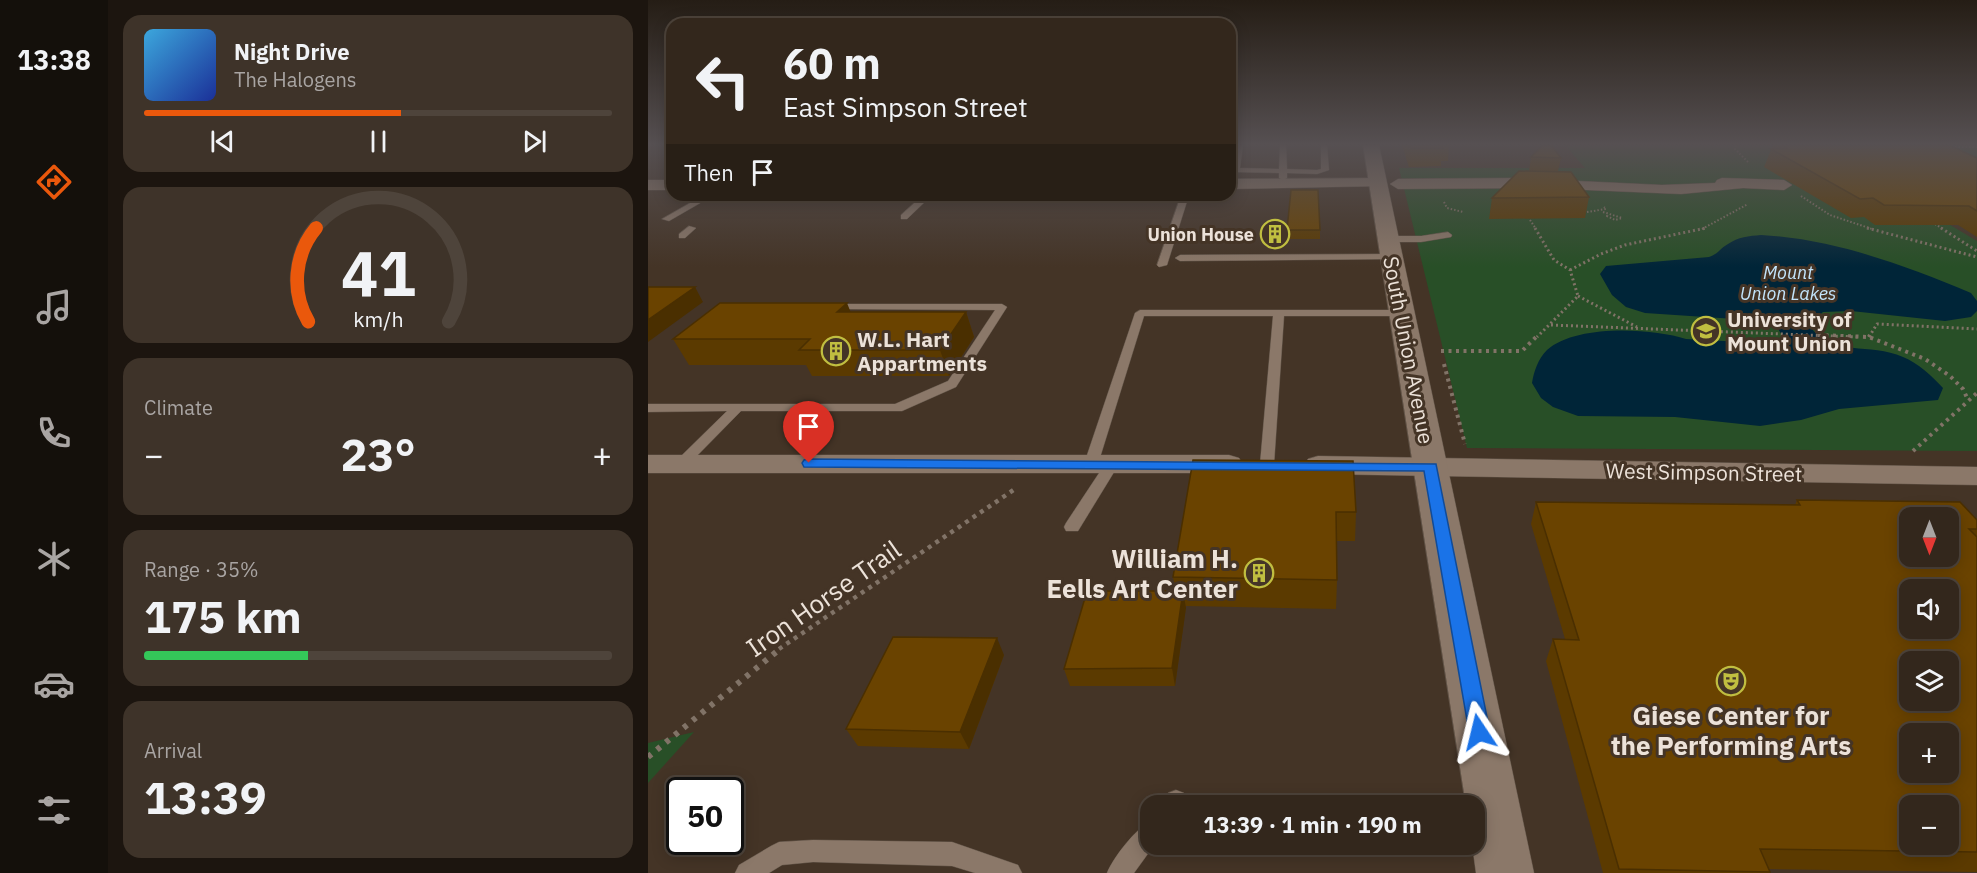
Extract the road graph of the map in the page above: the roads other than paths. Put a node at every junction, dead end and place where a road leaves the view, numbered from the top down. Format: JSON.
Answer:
{"nodes":[{"id":1,"x":1388,"y":186,"type":"edge"},
{"id":2,"x":1431,"y":186,"type":"edge"},
{"id":3,"x":1510,"y":186,"type":"edge"},
{"id":4,"x":1572,"y":186,"type":"edge"},
{"id":5,"x":1593,"y":186,"type":"edge"},
{"id":6,"x":1738,"y":186,"type":"edge"},
{"id":7,"x":1512,"y":189,"type":"junction"},
{"id":8,"x":699,"y":201,"type":"edge"},
{"id":9,"x":921,"y":201,"type":"edge"},
{"id":10,"x":1183,"y":201,"type":"edge"},
{"id":11,"x":904,"y":217,"type":"dead end"},
{"id":12,"x":666,"y":219,"type":"dead end"},
{"id":13,"x":692,"y":228,"type":"dead end"},
{"id":14,"x":1448,"y":235,"type":"dead end"},
{"id":15,"x":682,"y":236,"type":"dead end"},
{"id":16,"x":1390,"y":248,"type":"junction"},
{"id":17,"x":1180,"y":258,"type":"dead end"},
{"id":18,"x":1162,"y":265,"type":"dead end"},
{"id":19,"x":816,"y":307,"type":"edge"},
{"id":20,"x":1279,"y":313,"type":"junction"},
{"id":21,"x":1402,"y":313,"type":"junction"},
{"id":22,"x":738,"y":407,"type":"junction"},
{"id":23,"x":648,"y":408,"type":"edge"},
{"id":24,"x":648,"y":464,"type":"edge"},
{"id":25,"x":681,"y":464,"type":"junction"},
{"id":26,"x":1101,"y":464,"type":"junction"},
{"id":27,"x":1267,"y":464,"type":"junction"},
{"id":28,"x":1431,"y":467,"type":"junction"},
{"id":29,"x":1977,"y":476,"type":"edge"},
{"id":30,"x":1072,"y":527,"type":"dead end"},
{"id":31,"x":1140,"y":846,"type":"edge"},
{"id":32,"x":747,"y":873,"type":"edge"},
{"id":33,"x":1010,"y":873,"type":"edge"},
{"id":34,"x":1119,"y":873,"type":"edge"},
{"id":35,"x":1505,"y":873,"type":"edge"}],
"edges":[{"from":1,"to":16,"type":"main road","name":"South Union Avenue"},
{"from":2,"to":7,"type":"street"},
{"from":3,"to":7,"type":"street"},
{"from":4,"to":7,"type":"street"},
{"from":5,"to":6,"type":"street"},
{"from":8,"to":12,"type":"lane"},
{"from":9,"to":11,"type":"lane"},
{"from":10,"to":18,"type":"lane"},
{"from":13,"to":15,"type":"lane"},
{"from":14,"to":16,"type":"lane"},
{"from":16,"to":17,"type":"lane"},
{"from":16,"to":21,"type":"main road","name":"South Union Avenue"},
{"from":19,"to":22,"type":"lane"},
{"from":20,"to":21,"type":"lane"},
{"from":20,"to":26,"type":"lane"},
{"from":20,"to":27,"type":"lane"},
{"from":21,"to":28,"type":"main road","name":"South Union Avenue"},
{"from":22,"to":23,"type":"lane"},
{"from":22,"to":25,"type":"lane"},
{"from":24,"to":25,"type":"street","name":"West Simpson Street"},
{"from":25,"to":26,"type":"street","name":"West Simpson Street"},
{"from":26,"to":27,"type":"street","name":"West Simpson Street"},
{"from":26,"to":30,"type":"lane"},
{"from":27,"to":28,"type":"street","name":"West Simpson Street"},
{"from":28,"to":29,"type":"street","name":"West Simpson Street"},
{"from":28,"to":35,"type":"main road","name":"South Union Avenue"},
{"from":31,"to":34,"type":"lane"},
{"from":32,"to":33,"type":"lane"}]}
